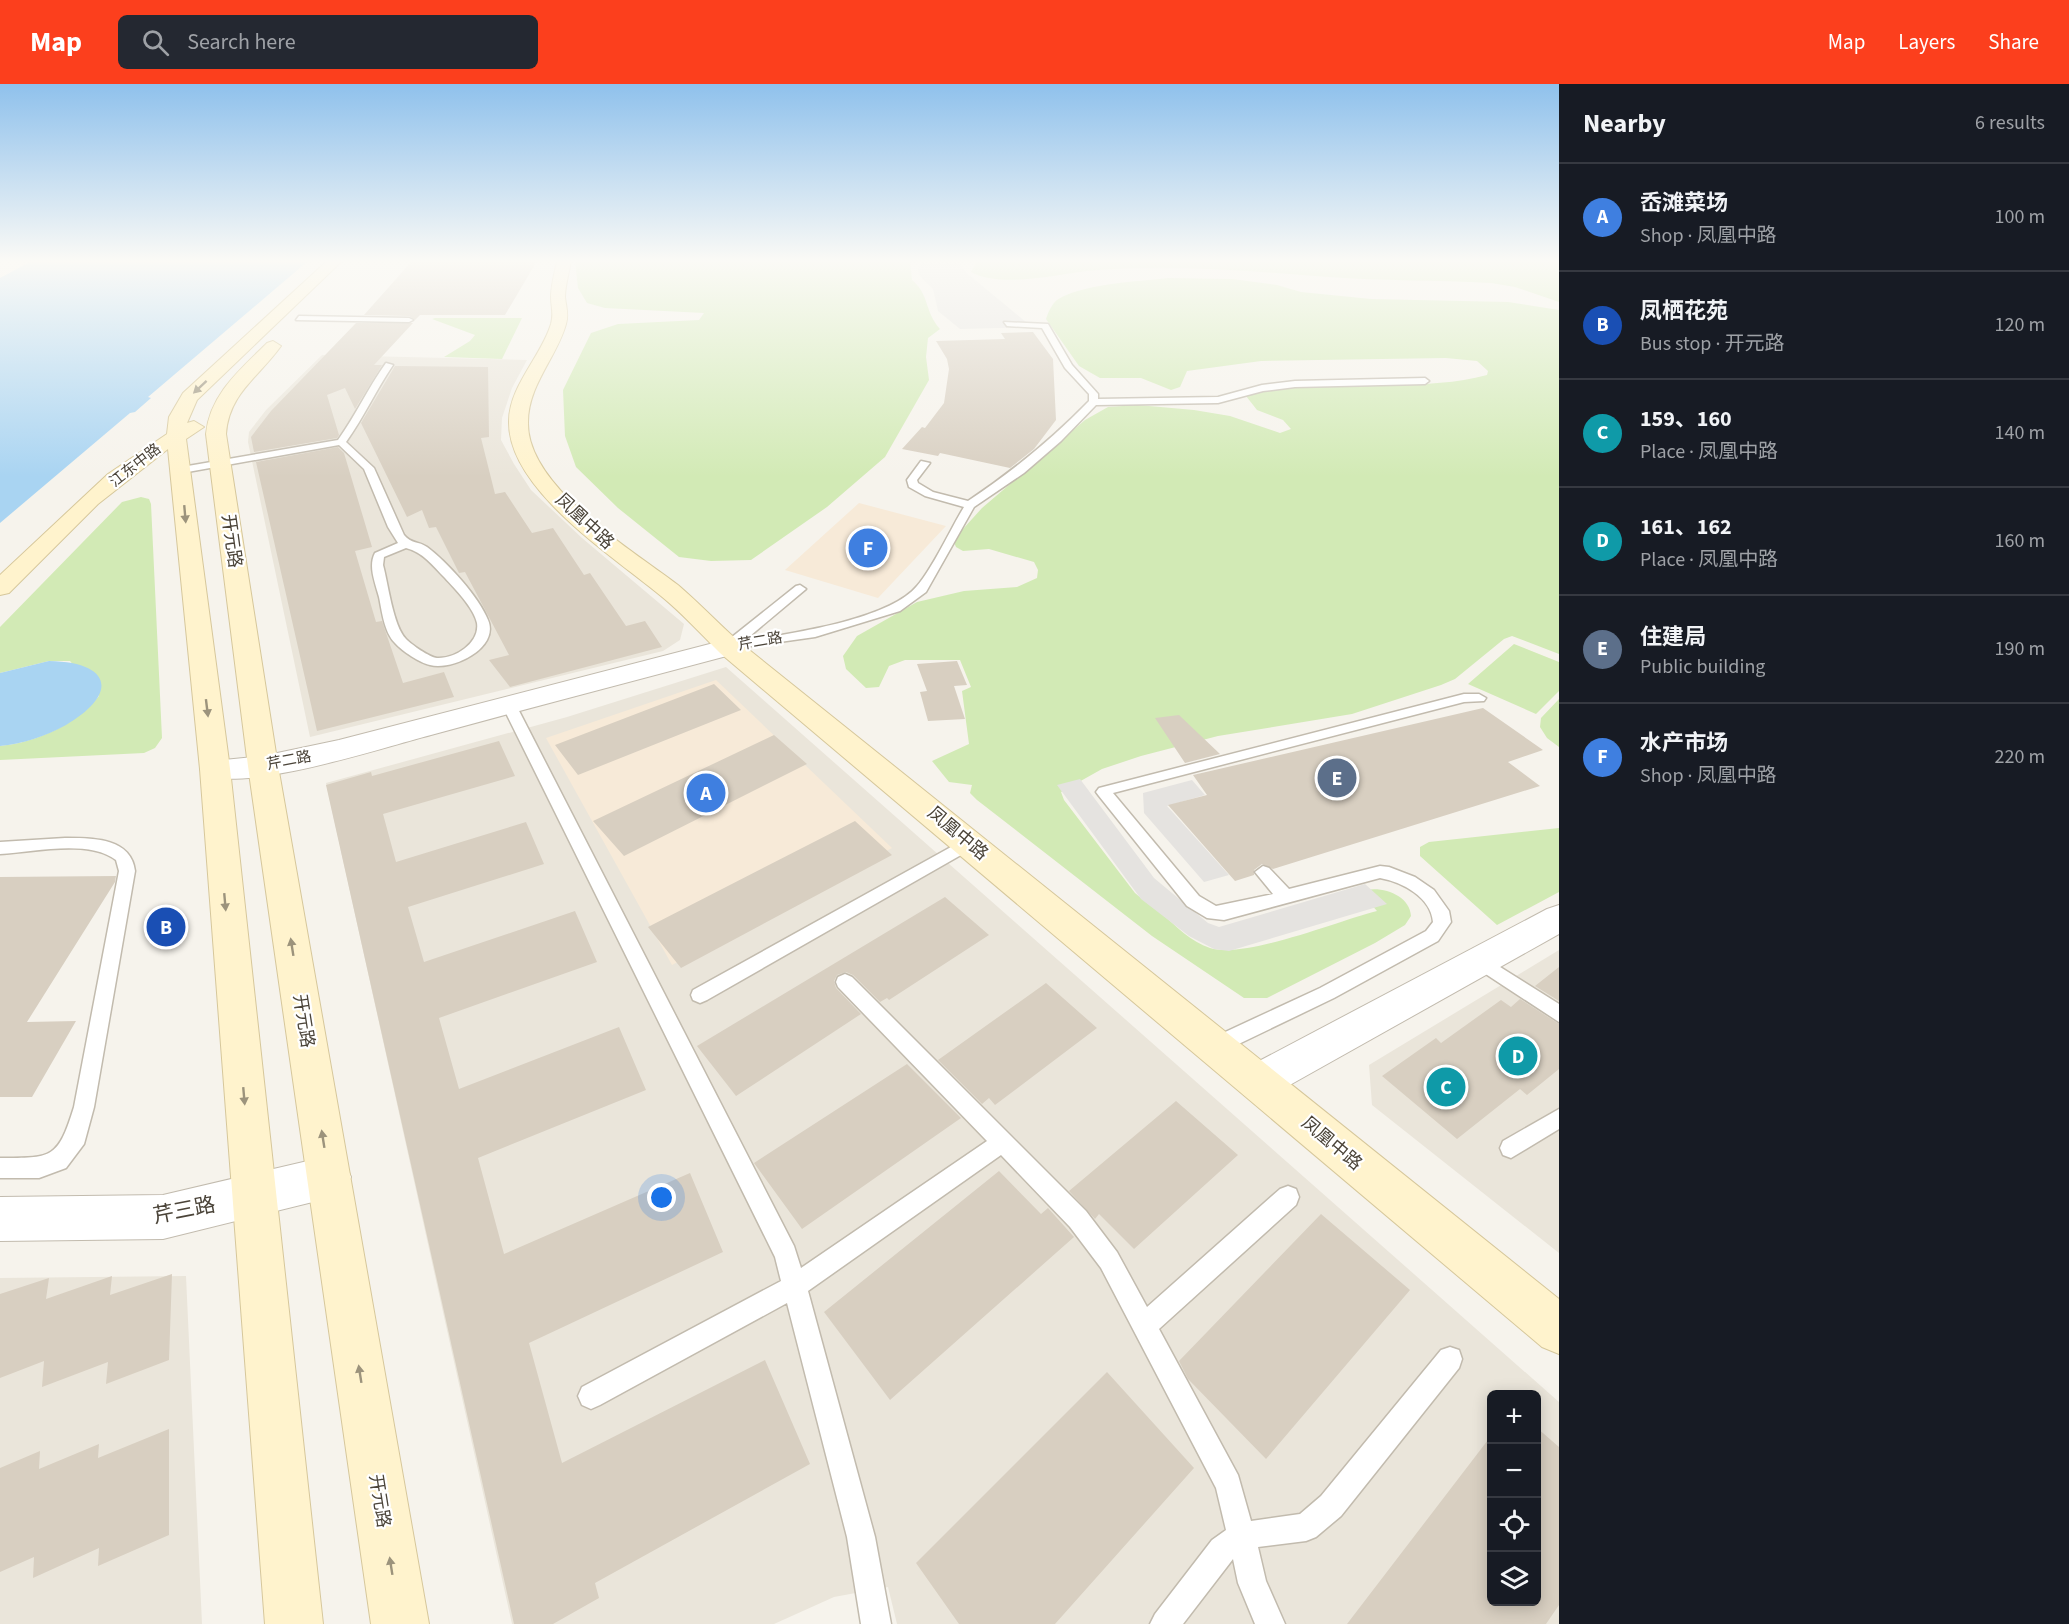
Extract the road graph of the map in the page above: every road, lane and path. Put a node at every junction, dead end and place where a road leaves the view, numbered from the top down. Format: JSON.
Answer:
{"nodes":[{"id":1,"x":263,"y":333,"type":"edge"},
{"id":2,"x":286,"y":333,"type":"edge"},
{"id":3,"x":555,"y":333,"type":"edge"},
{"id":4,"x":1049,"y":333,"type":"edge"},
{"id":5,"x":389,"y":365,"type":"dead end"},
{"id":6,"x":1425,"y":381,"type":"dead end"},
{"id":7,"x":1093,"y":402,"type":"junction"},
{"id":8,"x":216,"y":417,"type":"junction"},
{"id":9,"x":341,"y":442,"type":"junction"},
{"id":10,"x":179,"y":452,"type":"junction"},
{"id":11,"x":221,"y":463,"type":"junction"},
{"id":12,"x":926,"y":463,"type":"dead end"},
{"id":13,"x":970,"y":505,"type":"junction"},
{"id":14,"x":406,"y":545,"type":"junction"},
{"id":15,"x":0,"y":588,"type":"edge"},
{"id":16,"x":800,"y":589,"type":"dead end"},
{"id":17,"x":729,"y":647,"type":"junction"},
{"id":18,"x":1479,"y":698,"type":"dead end"},
{"id":19,"x":509,"y":705,"type":"junction"},
{"id":20,"x":263,"y":766,"type":"junction"},
{"id":21,"x":215,"y":769,"type":"junction"},
{"id":22,"x":969,"y":843,"type":"junction"},
{"id":23,"x":0,"y":848,"type":"edge"},
{"id":24,"x":1263,"y":872,"type":"dead end"},
{"id":25,"x":1286,"y":896,"type":"junction"},
{"id":26,"x":1559,"y":918,"type":"edge"},
{"id":27,"x":1481,"y":962,"type":"junction"},
{"id":28,"x":845,"y":982,"type":"dead end"},
{"id":29,"x":700,"y":995,"type":"dead end"},
{"id":30,"x":1559,"y":1014,"type":"edge"},
{"id":31,"x":1215,"y":1046,"type":"junction"},
{"id":32,"x":1258,"y":1082,"type":"junction"},
{"id":33,"x":1559,"y":1118,"type":"edge"},
{"id":34,"x":1004,"y":1141,"type":"junction"},
{"id":35,"x":1511,"y":1148,"type":"dead end"},
{"id":36,"x":0,"y":1168,"type":"edge"},
{"id":37,"x":329,"y":1177,"type":"junction"},
{"id":38,"x":253,"y":1195,"type":"junction"},
{"id":39,"x":1288,"y":1197,"type":"dead end"},
{"id":40,"x":0,"y":1220,"type":"edge"},
{"id":41,"x":795,"y":1286,"type":"junction"},
{"id":42,"x":1144,"y":1325,"type":"junction"},
{"id":43,"x":1559,"y":1330,"type":"edge"},
{"id":44,"x":1450,"y":1359,"type":"dead end"},
{"id":45,"x":591,"y":1396,"type":"dead end"},
{"id":46,"x":1241,"y":1536,"type":"junction"},
{"id":47,"x":294,"y":1624,"type":"edge"},
{"id":48,"x":400,"y":1624,"type":"edge"},
{"id":49,"x":876,"y":1624,"type":"edge"},
{"id":50,"x":1165,"y":1624,"type":"edge"},
{"id":51,"x":1270,"y":1624,"type":"edge"}],
"edges":[{"from":1,"to":10,"type":"main road","name":"江东中路","one_way":true},
{"from":2,"to":8,"type":"main road","name":"江东中路"},
{"from":3,"to":17,"type":"main road","name":"凤凰中路"},
{"from":4,"to":7,"type":"lane"},
{"from":5,"to":9,"type":"lane"},
{"from":6,"to":7,"type":"lane"},
{"from":7,"to":13,"type":"lane","name":"芹二路"},
{"from":8,"to":10,"type":"main road"},
{"from":8,"to":11,"type":"main road","name":"开元路"},
{"from":9,"to":11,"type":"lane"},
{"from":9,"to":14,"type":"lane"},
{"from":10,"to":11,"type":"lane"},
{"from":10,"to":15,"type":"main road","name":"江东中路"},
{"from":10,"to":21,"type":"main road","one_way":true},
{"from":11,"to":20,"type":"main road","name":"开元路"},
{"from":12,"to":13,"type":"lane"},
{"from":13,"to":17,"type":"lane","name":"芹二路"},
{"from":14,"to":14,"type":"lane"},
{"from":16,"to":17,"type":"lane"},
{"from":17,"to":19,"type":"street","name":"芹二路"},
{"from":17,"to":22,"type":"main road","name":"凤凰中路"},
{"from":18,"to":25,"type":"lane"},
{"from":19,"to":20,"type":"street","name":"芹二路"},
{"from":19,"to":41,"type":"lane"},
{"from":20,"to":21,"type":"street","name":"芹二路"},
{"from":37,"to":20,"type":"main road","name":"开元路","one_way":true},
{"from":21,"to":38,"type":"main road","one_way":true},
{"from":22,"to":29,"type":"lane"},
{"from":22,"to":31,"type":"main road","name":"凤凰中路"},
{"from":23,"to":36,"type":"lane"},
{"from":24,"to":25,"type":"lane"},
{"from":25,"to":31,"type":"lane"},
{"from":26,"to":27,"type":"street"},
{"from":27,"to":30,"type":"lane"},
{"from":27,"to":32,"type":"street"},
{"from":28,"to":34,"type":"lane"},
{"from":31,"to":32,"type":"main road","name":"凤凰中路"},
{"from":32,"to":43,"type":"main road","name":"凤凰中路"},
{"from":33,"to":35,"type":"lane"},
{"from":34,"to":41,"type":"lane"},
{"from":34,"to":42,"type":"lane"},
{"from":37,"to":38,"type":"street","name":"芹三路"},
{"from":48,"to":37,"type":"main road","name":"开元路","one_way":true},
{"from":38,"to":40,"type":"street","name":"芹三路"},
{"from":38,"to":47,"type":"main road"},
{"from":39,"to":42,"type":"lane"},
{"from":41,"to":45,"type":"lane"},
{"from":41,"to":49,"type":"lane"},
{"from":42,"to":46,"type":"lane"},
{"from":44,"to":46,"type":"lane"},
{"from":46,"to":50,"type":"lane"},
{"from":46,"to":51,"type":"lane"}]}
